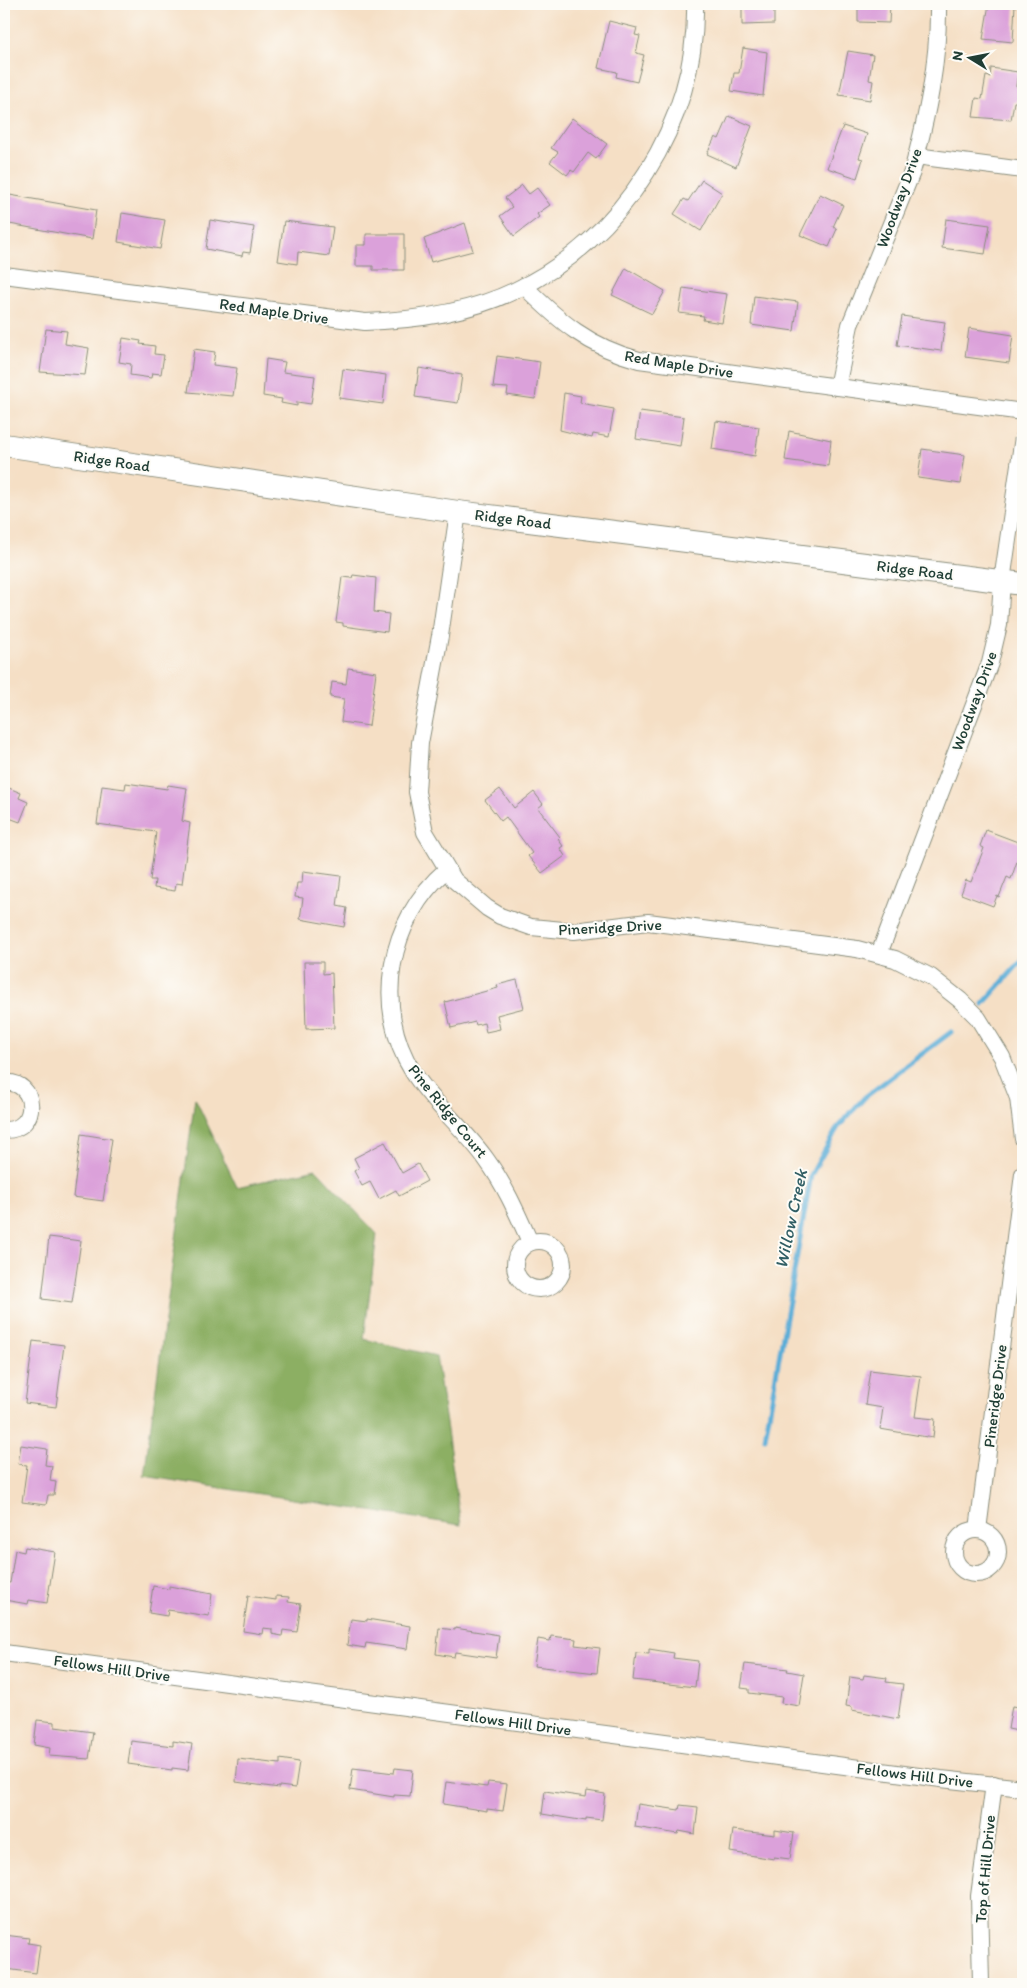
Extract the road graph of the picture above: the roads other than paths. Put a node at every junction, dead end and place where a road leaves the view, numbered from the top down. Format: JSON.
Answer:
{"nodes":[{"id":1,"x":695,"y":4,"type":"edge"},
{"id":2,"x":938,"y":4,"type":"edge"},
{"id":3,"x":916,"y":156,"type":"junction"},
{"id":4,"x":1023,"y":170,"type":"edge"},
{"id":5,"x":4,"y":274,"type":"edge"},
{"id":6,"x":524,"y":286,"type":"junction"},
{"id":7,"x":836,"y":387,"type":"junction"},
{"id":8,"x":1023,"y":412,"type":"edge"},
{"id":9,"x":1023,"y":437,"type":"edge"},
{"id":10,"x":4,"y":445,"type":"edge"},
{"id":11,"x":458,"y":512,"type":"junction"},
{"id":12,"x":1013,"y":583,"type":"edge"},
{"id":13,"x":446,"y":870,"type":"junction"},
{"id":14,"x":879,"y":954,"type":"junction"},
{"id":15,"x":4,"y":1084,"type":"edge"},
{"id":16,"x":4,"y":1130,"type":"edge"},
{"id":17,"x":1023,"y":1139,"type":"edge"},
{"id":18,"x":1023,"y":1174,"type":"edge"},
{"id":19,"x":530,"y":1242,"type":"dead end"},
{"id":20,"x":978,"y":1530,"type":"dead end"},
{"id":21,"x":4,"y":1653,"type":"edge"},
{"id":22,"x":994,"y":1784,"type":"junction"},
{"id":23,"x":1023,"y":1788,"type":"edge"},
{"id":24,"x":981,"y":1984,"type":"edge"}],
"edges":[{"from":1,"to":6,"type":"street"},
{"from":2,"to":3,"type":"street","name":"Woodway Drive"},
{"from":3,"to":4,"type":"street"},
{"from":3,"to":7,"type":"street","name":"Woodway Drive"},
{"from":5,"to":6,"type":"street","name":"Red Maple Drive"},
{"from":6,"to":7,"type":"street","name":"Red Maple Drive"},
{"from":7,"to":8,"type":"street","name":"Red Maple Drive"},
{"from":9,"to":12,"type":"street","name":"Woodway Drive"},
{"from":10,"to":11,"type":"street","name":"Ridge Road"},
{"from":11,"to":12,"type":"street","name":"Ridge Road"},
{"from":11,"to":13,"type":"street","name":"Pineridge Drive"},
{"from":12,"to":14,"type":"street","name":"Woodway Drive"},
{"from":13,"to":14,"type":"street","name":"Pineridge Drive"},
{"from":13,"to":19,"type":"street","name":"Pine Ridge Court"},
{"from":14,"to":17,"type":"street","name":"Pineridge Drive"},
{"from":15,"to":16,"type":"street"},
{"from":18,"to":20,"type":"street","name":"Pineridge Drive"},
{"from":21,"to":22,"type":"street","name":"Fellows Hill Drive"},
{"from":22,"to":23,"type":"street","name":"Fellows Hill Drive"},
{"from":22,"to":24,"type":"street","name":"Top of Hill Drive"}]}
